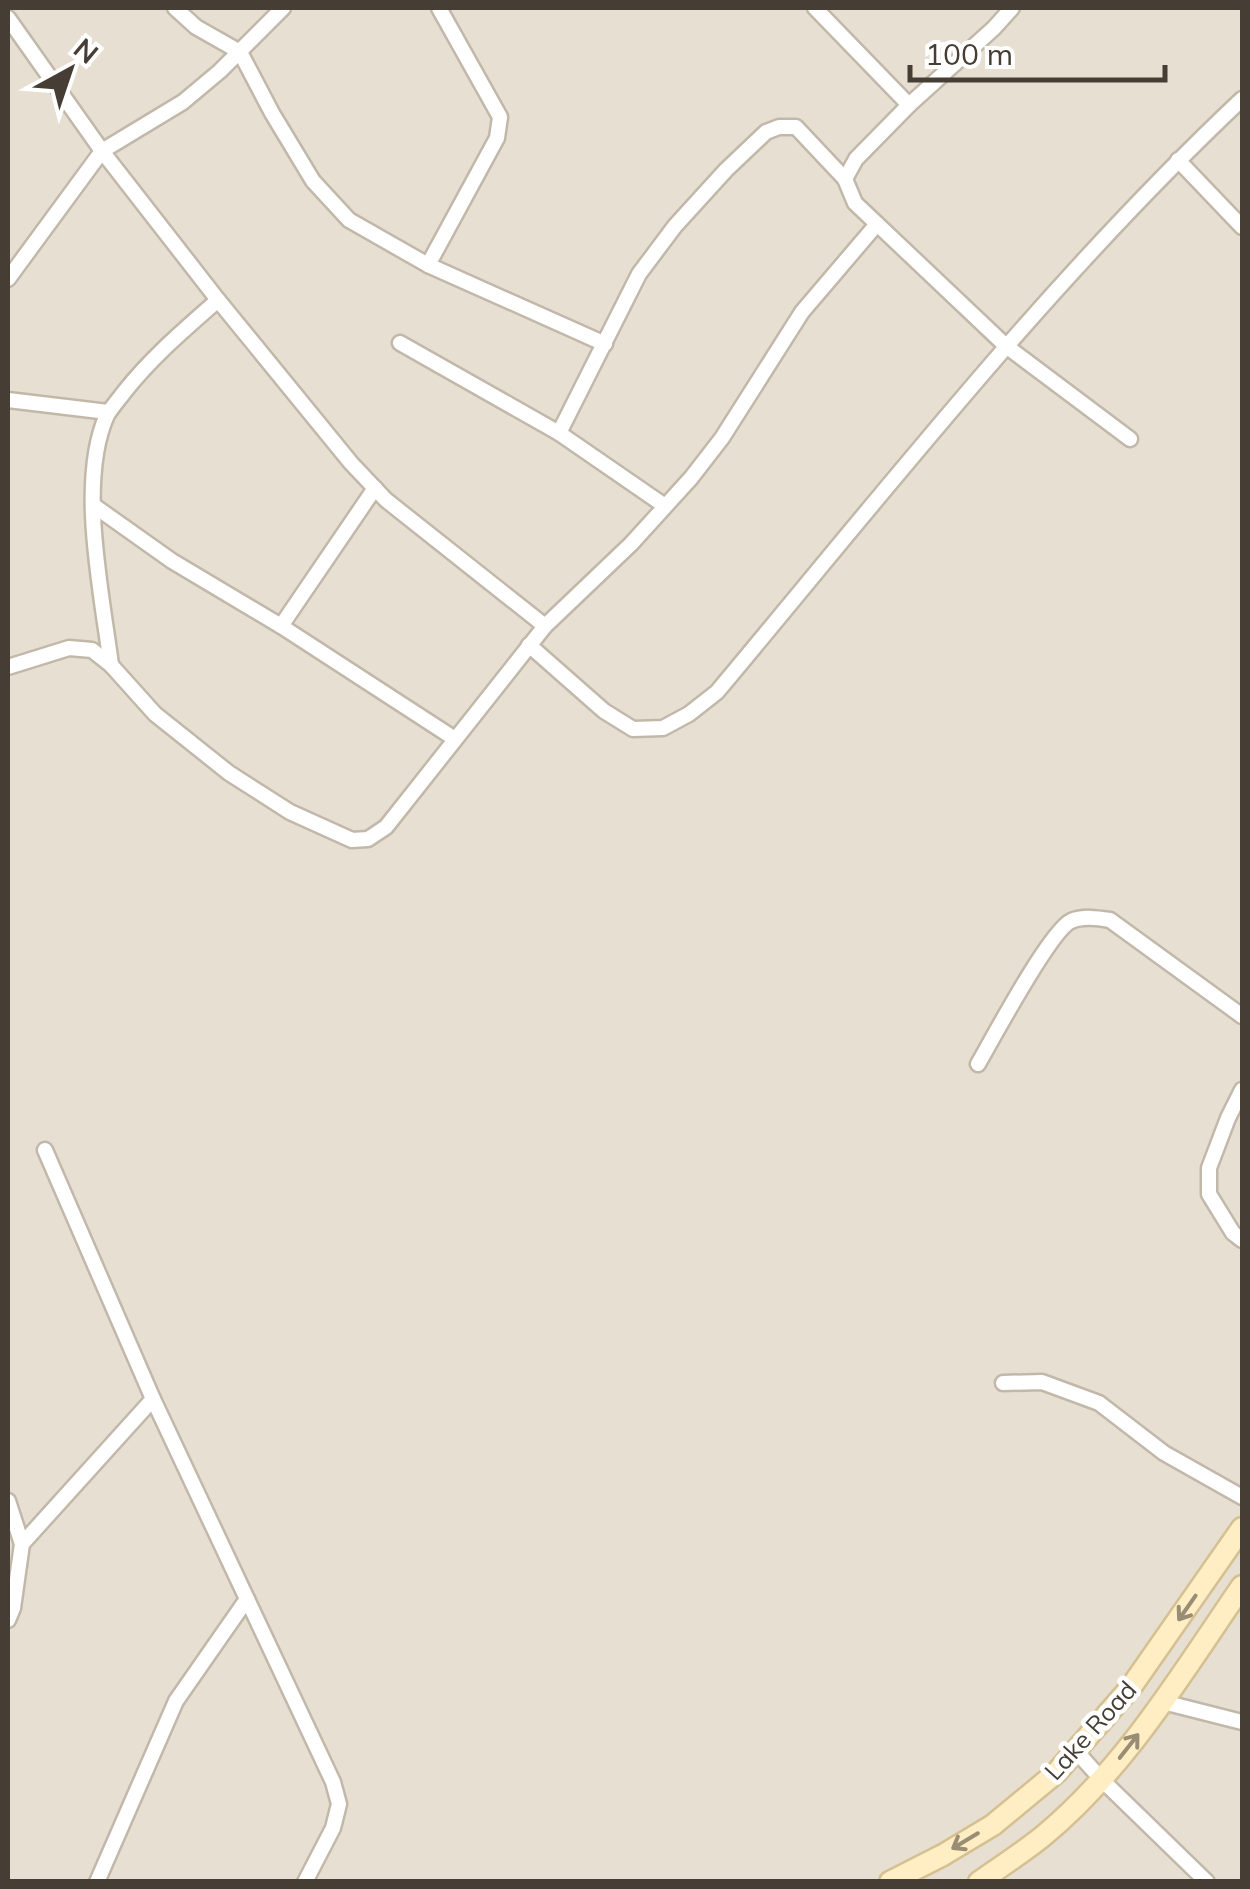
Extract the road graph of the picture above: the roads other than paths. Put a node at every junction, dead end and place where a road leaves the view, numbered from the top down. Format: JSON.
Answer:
{"nodes":[{"id":1,"x":175,"y":8,"type":"edge"},
{"id":2,"x":283,"y":8,"type":"edge"},
{"id":3,"x":439,"y":8,"type":"edge"},
{"id":4,"x":815,"y":8,"type":"edge"},
{"id":5,"x":1012,"y":8,"type":"edge"},
{"id":6,"x":8,"y":18,"type":"edge"},
{"id":7,"x":240,"y":52,"type":"junction"},
{"id":8,"x":1242,"y":99,"type":"edge"},
{"id":9,"x":909,"y":106,"type":"junction"},
{"id":10,"x":102,"y":151,"type":"junction"},
{"id":11,"x":1178,"y":160,"type":"junction"},
{"id":12,"x":845,"y":178,"type":"junction"},
{"id":13,"x":876,"y":224,"type":"junction"},
{"id":14,"x":1242,"y":226,"type":"edge"},
{"id":15,"x":428,"y":265,"type":"junction"},
{"id":16,"x":8,"y":279,"type":"edge"},
{"id":17,"x":218,"y":300,"type":"junction"},
{"id":18,"x":400,"y":343,"type":"dead end"},
{"id":19,"x":605,"y":344,"type":"junction"},
{"id":20,"x":1006,"y":346,"type":"junction"},
{"id":21,"x":8,"y":400,"type":"edge"},
{"id":22,"x":108,"y":412,"type":"junction"},
{"id":23,"x":559,"y":433,"type":"junction"},
{"id":24,"x":1130,"y":439,"type":"dead end"},
{"id":25,"x":374,"y":488,"type":"junction"},
{"id":26,"x":94,"y":506,"type":"junction"},
{"id":27,"x":665,"y":506,"type":"junction"},
{"id":28,"x":281,"y":626,"type":"junction"},
{"id":29,"x":545,"y":626,"type":"junction"},
{"id":30,"x":530,"y":646,"type":"junction"},
{"id":31,"x":111,"y":665,"type":"junction"},
{"id":32,"x":8,"y":666,"type":"edge"},
{"id":33,"x":455,"y":739,"type":"junction"},
{"id":34,"x":1242,"y":1016,"type":"edge"},
{"id":35,"x":978,"y":1064,"type":"dead end"},
{"id":36,"x":1242,"y":1090,"type":"edge"},
{"id":37,"x":45,"y":1150,"type":"dead end"},
{"id":38,"x":1242,"y":1240,"type":"edge"},
{"id":39,"x":1004,"y":1383,"type":"dead end"},
{"id":40,"x":153,"y":1399,"type":"junction"},
{"id":41,"x":1242,"y":1497,"type":"edge"},
{"id":42,"x":9,"y":1507,"type":"edge"},
{"id":43,"x":1242,"y":1528,"type":"edge"},
{"id":44,"x":22,"y":1544,"type":"junction"},
{"id":45,"x":1242,"y":1586,"type":"edge"},
{"id":46,"x":247,"y":1598,"type":"junction"},
{"id":47,"x":8,"y":1620,"type":"edge"},
{"id":48,"x":1162,"y":1702,"type":"junction"},
{"id":49,"x":1242,"y":1722,"type":"edge"},
{"id":50,"x":1076,"y":1751,"type":"junction"},
{"id":51,"x":1102,"y":1780,"type":"junction"},
{"id":52,"x":97,"y":1882,"type":"edge"},
{"id":53,"x":305,"y":1882,"type":"edge"},
{"id":54,"x":890,"y":1882,"type":"edge"},
{"id":55,"x":979,"y":1882,"type":"edge"},
{"id":56,"x":1207,"y":1882,"type":"edge"}],
"edges":[{"from":1,"to":7,"type":"street"},
{"from":2,"to":7,"type":"street"},
{"from":3,"to":15,"type":"street"},
{"from":4,"to":9,"type":"street"},
{"from":5,"to":9,"type":"street"},
{"from":6,"to":10,"type":"street"},
{"from":7,"to":10,"type":"street"},
{"from":7,"to":15,"type":"street"},
{"from":8,"to":11,"type":"street"},
{"from":9,"to":12,"type":"street"},
{"from":10,"to":16,"type":"street"},
{"from":10,"to":17,"type":"street"},
{"from":11,"to":14,"type":"street"},
{"from":11,"to":20,"type":"street"},
{"from":12,"to":13,"type":"street"},
{"from":12,"to":19,"type":"street"},
{"from":13,"to":20,"type":"street"},
{"from":13,"to":27,"type":"street"},
{"from":15,"to":19,"type":"street"},
{"from":17,"to":22,"type":"street"},
{"from":17,"to":25,"type":"street"},
{"from":18,"to":23,"type":"street"},
{"from":19,"to":23,"type":"street"},
{"from":20,"to":24,"type":"street"},
{"from":20,"to":30,"type":"street"},
{"from":21,"to":22,"type":"street"},
{"from":22,"to":26,"type":"street"},
{"from":23,"to":27,"type":"street"},
{"from":25,"to":28,"type":"street"},
{"from":25,"to":29,"type":"street"},
{"from":26,"to":28,"type":"street"},
{"from":26,"to":31,"type":"street"},
{"from":27,"to":29,"type":"street"},
{"from":28,"to":33,"type":"street"},
{"from":29,"to":30,"type":"street"},
{"from":30,"to":33,"type":"street"},
{"from":31,"to":32,"type":"street"},
{"from":31,"to":33,"type":"street"},
{"from":34,"to":35,"type":"street"},
{"from":36,"to":38,"type":"street"},
{"from":37,"to":40,"type":"street"},
{"from":39,"to":41,"type":"street"},
{"from":40,"to":44,"type":"street"},
{"from":40,"to":46,"type":"street"},
{"from":42,"to":44,"type":"street"},
{"from":43,"to":50,"type":"main road","name":"Lake Road","one_way":true},
{"from":44,"to":47,"type":"street"},
{"from":45,"to":48,"type":"main road","name":"Lake Road"},
{"from":46,"to":52,"type":"street"},
{"from":46,"to":53,"type":"street"},
{"from":48,"to":49,"type":"street"},
{"from":51,"to":48,"type":"main road","name":"Lake Road","one_way":true},
{"from":50,"to":51,"type":"street"},
{"from":50,"to":54,"type":"main road","name":"Lake Road","one_way":true},
{"from":51,"to":55,"type":"main road","name":"Lake Road"},
{"from":51,"to":56,"type":"street"}]}
